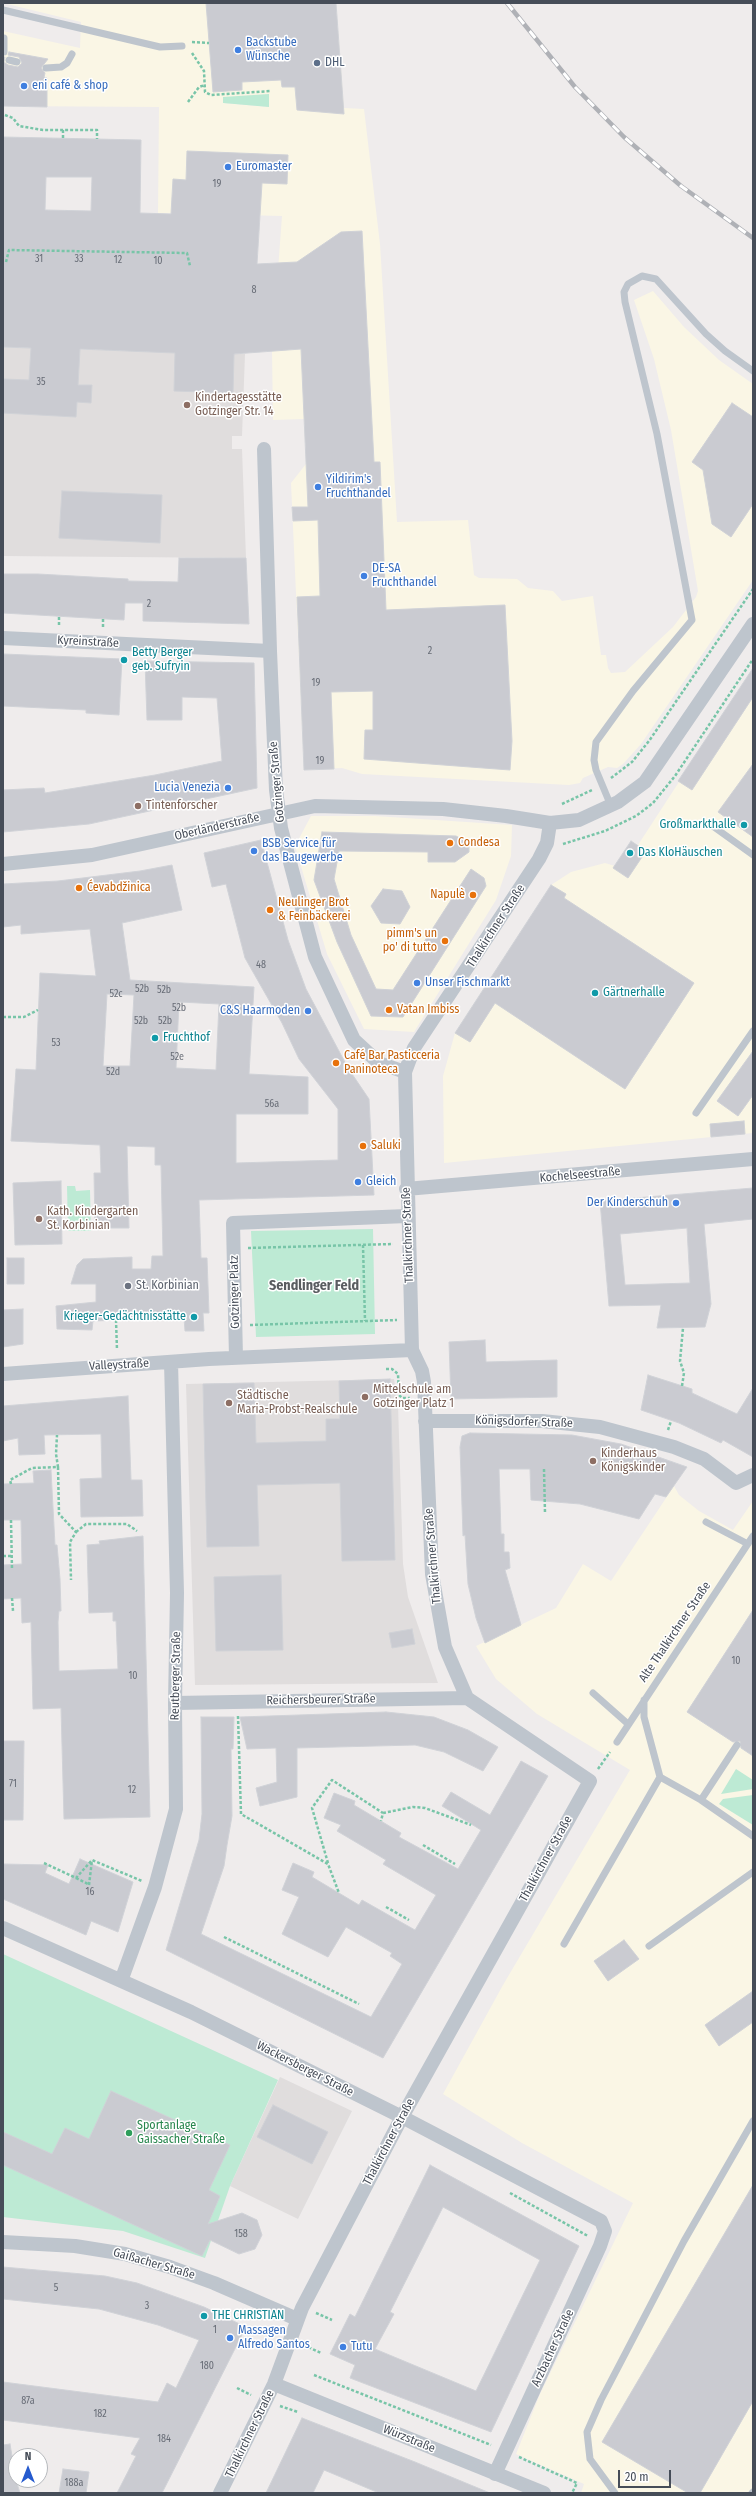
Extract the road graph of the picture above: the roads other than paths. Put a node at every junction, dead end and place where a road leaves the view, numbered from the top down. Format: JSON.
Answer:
{"nodes":[{"id":1,"x":3,"y":10,"type":"edge"},
{"id":2,"x":4,"y":38,"type":"dead end"},
{"id":3,"x":186,"y":45,"type":"road end"},
{"id":4,"x":4,"y":52,"type":"edge"},
{"id":5,"x":72,"y":54,"type":"dead end"},
{"id":6,"x":9,"y":60,"type":"dead end"},
{"id":7,"x":17,"y":62,"type":"dead end"},
{"id":8,"x":46,"y":68,"type":"dead end"},
{"id":9,"x":753,"y":371,"type":"edge"},
{"id":10,"x":264,"y":449,"type":"dead end"},
{"id":11,"x":753,"y":624,"type":"edge"},
{"id":12,"x":3,"y":638,"type":"edge"},
{"id":13,"x":270,"y":652,"type":"junction"},
{"id":14,"x":611,"y":806,"type":"junction"},
{"id":15,"x":278,"y":813,"type":"junction"},
{"id":16,"x":550,"y":823,"type":"junction"},
{"id":17,"x":714,"y":827,"type":"dead end"},
{"id":18,"x":753,"y":855,"type":"edge"},
{"id":19,"x":3,"y":864,"type":"edge"},
{"id":20,"x":753,"y":1031,"type":"edge"},
{"id":21,"x":405,"y":1072,"type":"junction"},
{"id":22,"x":696,"y":1113,"type":"dead end"},
{"id":23,"x":753,"y":1159,"type":"edge"},
{"id":24,"x":406,"y":1189,"type":"junction"},
{"id":25,"x":407,"y":1216,"type":"junction"},
{"id":26,"x":412,"y":1350,"type":"junction"},
{"id":27,"x":236,"y":1358,"type":"junction"},
{"id":28,"x":171,"y":1362,"type":"junction"},
{"id":29,"x":3,"y":1374,"type":"edge"},
{"id":30,"x":425,"y":1421,"type":"junction"},
{"id":31,"x":753,"y":1475,"type":"edge"},
{"id":32,"x":706,"y":1522,"type":"dead end"},
{"id":33,"x":753,"y":1536,"type":"edge"},
{"id":34,"x":748,"y":1544,"type":"junction"},
{"id":35,"x":593,"y":1693,"type":"dead end"},
{"id":36,"x":467,"y":1698,"type":"junction"},
{"id":37,"x":644,"y":1699,"type":"junction"},
{"id":38,"x":175,"y":1703,"type":"junction"},
{"id":39,"x":628,"y":1724,"type":"junction"},
{"id":40,"x":617,"y":1742,"type":"dead end"},
{"id":41,"x":737,"y":1745,"type":"dead end"},
{"id":42,"x":660,"y":1777,"type":"junction"},
{"id":43,"x":701,"y":1800,"type":"junction"},
{"id":44,"x":753,"y":1836,"type":"edge"},
{"id":45,"x":753,"y":1872,"type":"edge"},
{"id":46,"x":3,"y":1928,"type":"edge"},
{"id":47,"x":564,"y":1944,"type":"dead end"},
{"id":48,"x":649,"y":1946,"type":"dead end"},
{"id":49,"x":121,"y":1981,"type":"junction"},
{"id":50,"x":402,"y":2117,"type":"junction"},
{"id":51,"x":753,"y":2121,"type":"edge"},
{"id":52,"x":601,"y":2221,"type":"joint"},
{"id":53,"x":3,"y":2242,"type":"edge"},
{"id":54,"x":297,"y":2319,"type":"junction"},
{"id":55,"x":274,"y":2384,"type":"junction"},
{"id":56,"x":496,"y":2474,"type":"junction"},
{"id":57,"x":220,"y":2493,"type":"edge"},
{"id":58,"x":544,"y":2493,"type":"edge"},
{"id":59,"x":615,"y":2493,"type":"edge"}],
"edges":[{"from":1,"to":3,"type":"lane"},
{"from":2,"to":4,"type":"lane"},
{"from":5,"to":8,"type":"lane"},
{"from":6,"to":7,"type":"lane"},
{"from":9,"to":14,"type":"lane"},
{"from":10,"to":13,"type":"street","name":"Gotzinger Straße"},
{"from":11,"to":14,"type":"street"},
{"from":12,"to":13,"type":"street","name":"Kyreinstraße"},
{"from":13,"to":15,"type":"street","name":"Gotzinger Straße"},
{"from":14,"to":16,"type":"street"},
{"from":15,"to":16,"type":"street","name":"Oberländerstraße"},
{"from":15,"to":19,"type":"street","name":"Oberländerstraße"},
{"from":15,"to":21,"type":"street","name":"Gotzinger Straße"},
{"from":16,"to":21,"type":"street","name":"Thalkirchner Straße"},
{"from":17,"to":18,"type":"lane"},
{"from":20,"to":22,"type":"lane"},
{"from":21,"to":24,"type":"street","name":"Thalkirchner Straße"},
{"from":23,"to":24,"type":"street","name":"Kochelseestraße"},
{"from":24,"to":25,"type":"street","name":"Thalkirchner Straße"},
{"from":25,"to":26,"type":"street","name":"Thalkirchner Straße"},
{"from":25,"to":27,"type":"street","name":"Gotzinger Platz"},
{"from":26,"to":27,"type":"street"},
{"from":26,"to":30,"type":"street","name":"Thalkirchner Straße"},
{"from":27,"to":28,"type":"street","name":"Valleystraße"},
{"from":28,"to":29,"type":"street","name":"Valleystraße"},
{"from":28,"to":38,"type":"street","name":"Reutberger Straße"},
{"from":30,"to":31,"type":"street","name":"Königsdorfer Straße"},
{"from":30,"to":36,"type":"street","name":"Thalkirchner Straße"},
{"from":32,"to":34,"type":"lane"},
{"from":33,"to":34,"type":"lane","name":"Alte Thalkirchner Straße"},
{"from":34,"to":37,"type":"lane","name":"Alte Thalkirchner Straße"},
{"from":35,"to":39,"type":"lane"},
{"from":36,"to":38,"type":"street","name":"Reichersbeurer Straße"},
{"from":36,"to":50,"type":"street","name":"Thalkirchner Straße"},
{"from":37,"to":39,"type":"lane","name":"Alte Thalkirchner Straße"},
{"from":37,"to":42,"type":"lane"},
{"from":38,"to":49,"type":"street","name":"Reutberger Straße"},
{"from":39,"to":40,"type":"lane","name":"Alte Thalkirchner Straße"},
{"from":41,"to":43,"type":"lane"},
{"from":42,"to":43,"type":"lane"},
{"from":42,"to":47,"type":"lane"},
{"from":43,"to":44,"type":"lane"},
{"from":45,"to":48,"type":"lane"},
{"from":46,"to":49,"type":"street","name":"Wackersberger Straße"},
{"from":49,"to":50,"type":"street","name":"Wackersberger Straße"},
{"from":50,"to":52,"type":"street","name":"Wackersberger Straße"},
{"from":50,"to":54,"type":"street","name":"Thalkirchner Straße"},
{"from":51,"to":59,"type":"lane"},
{"from":52,"to":56,"type":"street","name":"Arzbacher Straße"},
{"from":53,"to":54,"type":"street","name":"Gaißacher Straße"},
{"from":54,"to":55,"type":"street","name":"Thalkirchner Straße"},
{"from":55,"to":56,"type":"street","name":"Würzstraße"},
{"from":55,"to":57,"type":"street","name":"Thalkirchner Straße"},
{"from":56,"to":58,"type":"street","name":"Würzstraße"}]}
